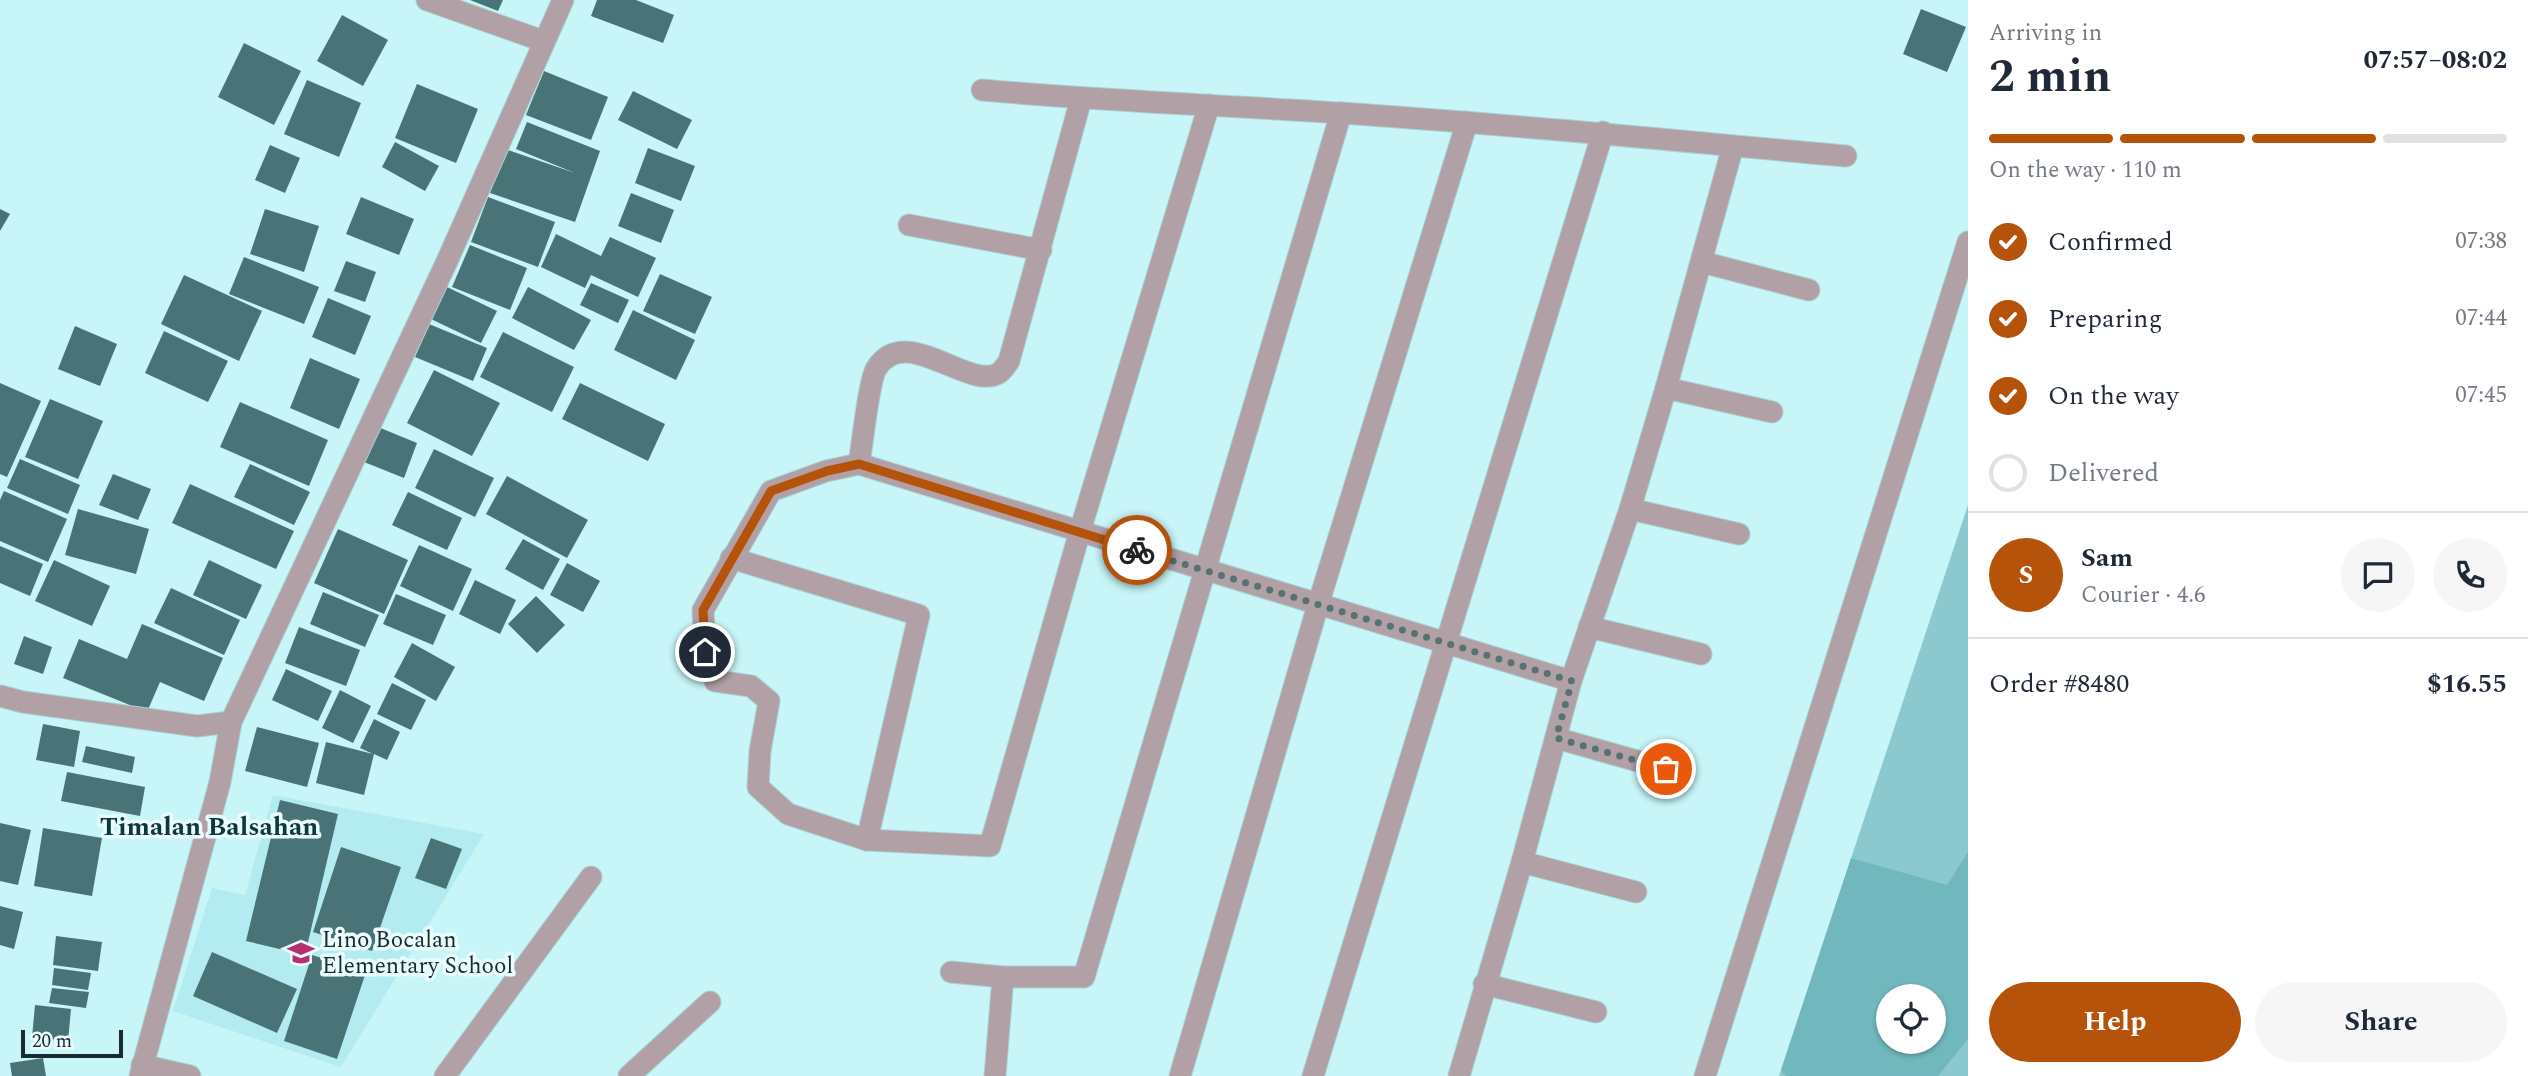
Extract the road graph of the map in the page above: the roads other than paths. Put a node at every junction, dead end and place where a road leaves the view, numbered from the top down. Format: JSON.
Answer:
{"nodes":[{"id":1,"x":427,"y":0,"type":"edge"},
{"id":2,"x":563,"y":0,"type":"edge"},
{"id":3,"x":543,"y":41,"type":"junction"},
{"id":4,"x":982,"y":90,"type":"dead end"},
{"id":5,"x":1081,"y":99,"type":"junction"},
{"id":6,"x":1209,"y":105,"type":"junction"},
{"id":7,"x":1340,"y":113,"type":"junction"},
{"id":8,"x":1467,"y":122,"type":"junction"},
{"id":9,"x":1602,"y":132,"type":"junction"},
{"id":10,"x":1733,"y":146,"type":"junction"},
{"id":11,"x":1846,"y":156,"type":"dead end"},
{"id":12,"x":909,"y":225,"type":"dead end"},
{"id":13,"x":1968,"y":242,"type":"edge"},
{"id":14,"x":1041,"y":250,"type":"junction"},
{"id":15,"x":1702,"y":262,"type":"junction"},
{"id":16,"x":1809,"y":290,"type":"dead end"},
{"id":17,"x":1666,"y":388,"type":"junction"},
{"id":18,"x":1772,"y":412,"type":"dead end"},
{"id":19,"x":859,"y":464,"type":"junction"},
{"id":20,"x":1630,"y":509,"type":"junction"},
{"id":21,"x":1080,"y":531,"type":"junction"},
{"id":22,"x":1739,"y":534,"type":"dead end"},
{"id":23,"x":731,"y":558,"type":"junction"},
{"id":24,"x":1203,"y":570,"type":"junction"},
{"id":25,"x":1318,"y":605,"type":"junction"},
{"id":26,"x":1590,"y":627,"type":"junction"},
{"id":27,"x":1444,"y":643,"type":"junction"},
{"id":28,"x":1701,"y":654,"type":"dead end"},
{"id":29,"x":1572,"y":681,"type":"junction"},
{"id":30,"x":0,"y":696,"type":"edge"},
{"id":31,"x":231,"y":722,"type":"junction"},
{"id":32,"x":1556,"y":738,"type":"junction"},
{"id":33,"x":1666,"y":769,"type":"dead end"},
{"id":34,"x":867,"y":840,"type":"junction"},
{"id":35,"x":1522,"y":862,"type":"junction"},
{"id":36,"x":591,"y":877,"type":"dead end"},
{"id":37,"x":1636,"y":892,"type":"dead end"},
{"id":38,"x":951,"y":972,"type":"dead end"},
{"id":39,"x":1003,"y":977,"type":"junction"},
{"id":40,"x":1484,"y":984,"type":"junction"},
{"id":41,"x":710,"y":1002,"type":"dead end"},
{"id":42,"x":1596,"y":1012,"type":"dead end"},
{"id":43,"x":141,"y":1071,"type":"edge"},
{"id":44,"x":190,"y":1076,"type":"edge"},
{"id":45,"x":445,"y":1076,"type":"edge"},
{"id":46,"x":629,"y":1076,"type":"edge"},
{"id":47,"x":995,"y":1076,"type":"edge"},
{"id":48,"x":1180,"y":1076,"type":"edge"},
{"id":49,"x":1313,"y":1076,"type":"edge"},
{"id":50,"x":1459,"y":1076,"type":"edge"},
{"id":51,"x":1705,"y":1076,"type":"edge"}],
"edges":[{"from":1,"to":3,"type":"street"},
{"from":2,"to":3,"type":"street"},
{"from":3,"to":31,"type":"street"},
{"from":4,"to":5,"type":"street"},
{"from":5,"to":6,"type":"street"},
{"from":5,"to":14,"type":"street"},
{"from":6,"to":7,"type":"street"},
{"from":6,"to":21,"type":"street"},
{"from":7,"to":8,"type":"street"},
{"from":7,"to":24,"type":"street"},
{"from":8,"to":9,"type":"street"},
{"from":8,"to":25,"type":"street"},
{"from":9,"to":10,"type":"street"},
{"from":9,"to":27,"type":"street"},
{"from":10,"to":11,"type":"street"},
{"from":10,"to":15,"type":"street"},
{"from":12,"to":14,"type":"street"},
{"from":13,"to":51,"type":"street"},
{"from":14,"to":19,"type":"street"},
{"from":15,"to":16,"type":"street"},
{"from":15,"to":17,"type":"street"},
{"from":17,"to":18,"type":"street"},
{"from":17,"to":20,"type":"street"},
{"from":19,"to":21,"type":"street"},
{"from":19,"to":23,"type":"street"},
{"from":20,"to":22,"type":"street"},
{"from":20,"to":26,"type":"street"},
{"from":21,"to":24,"type":"street"},
{"from":21,"to":34,"type":"street"},
{"from":23,"to":34,"type":"street"},
{"from":23,"to":34,"type":"street"},
{"from":24,"to":25,"type":"street"},
{"from":24,"to":39,"type":"street"},
{"from":25,"to":27,"type":"street"},
{"from":25,"to":48,"type":"street"},
{"from":26,"to":28,"type":"street"},
{"from":26,"to":29,"type":"street"},
{"from":27,"to":29,"type":"street"},
{"from":27,"to":49,"type":"street"},
{"from":29,"to":32,"type":"street"},
{"from":30,"to":31,"type":"street"},
{"from":31,"to":43,"type":"street"},
{"from":32,"to":33,"type":"street"},
{"from":32,"to":35,"type":"street"},
{"from":35,"to":37,"type":"street"},
{"from":35,"to":40,"type":"street"},
{"from":36,"to":45,"type":"street"},
{"from":38,"to":39,"type":"street"},
{"from":39,"to":47,"type":"street"},
{"from":40,"to":42,"type":"street"},
{"from":40,"to":50,"type":"street"},
{"from":41,"to":46,"type":"street"},
{"from":43,"to":44,"type":"street"}]}
